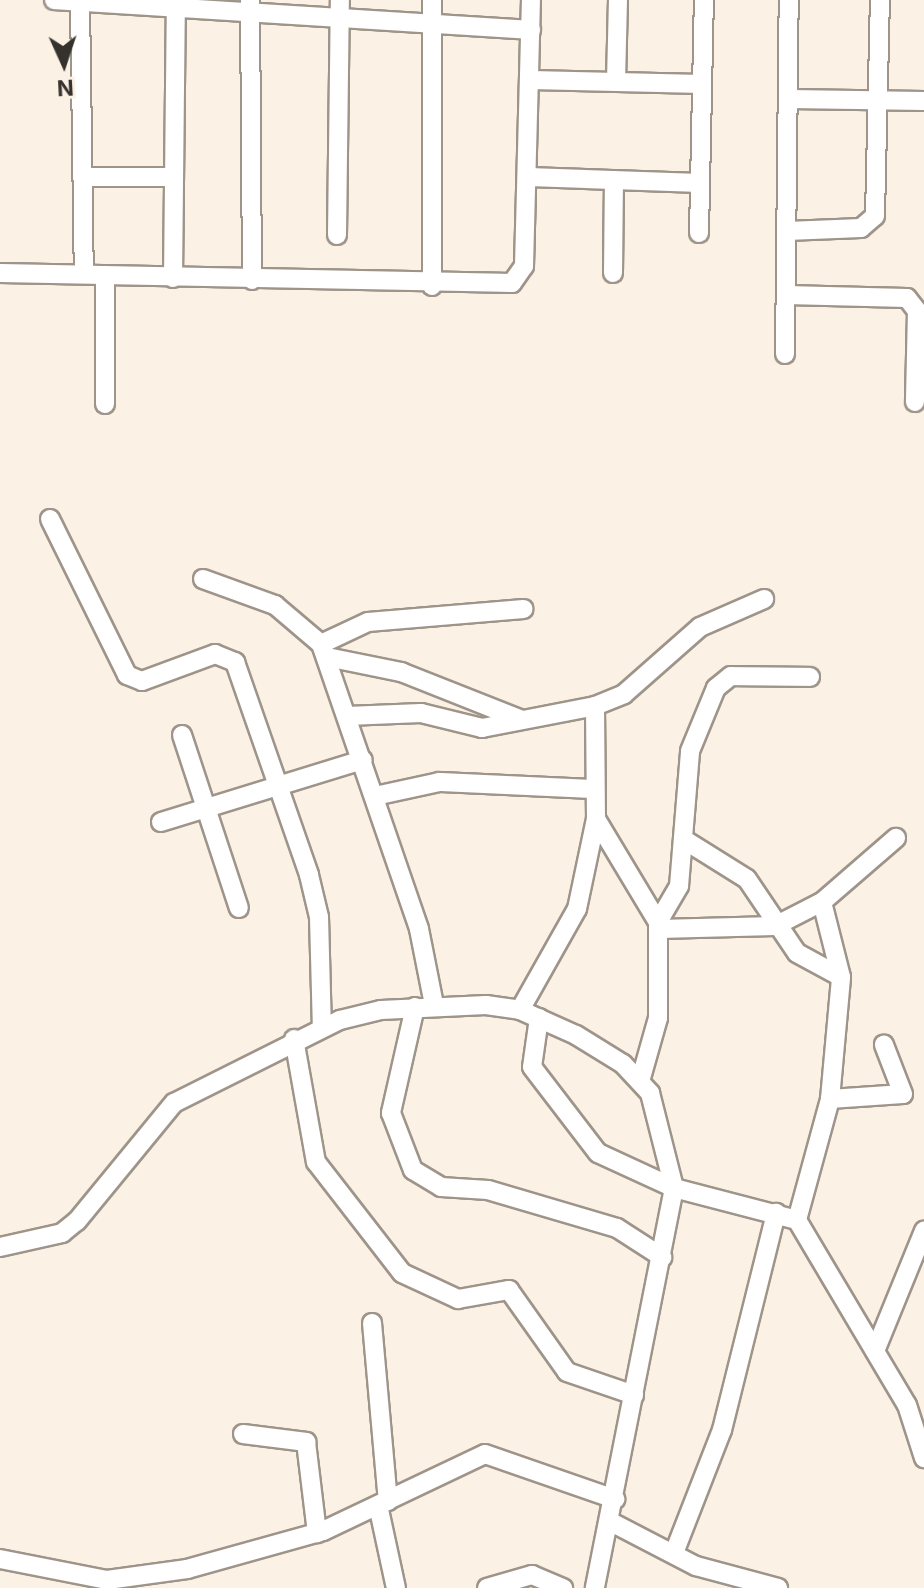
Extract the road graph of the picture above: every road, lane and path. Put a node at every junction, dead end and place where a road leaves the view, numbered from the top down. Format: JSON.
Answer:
{"nodes":[{"id":1,"x":54,"y":0,"type":"edge"},
{"id":2,"x":340,"y":0,"type":"edge"},
{"id":3,"x":432,"y":0,"type":"edge"},
{"id":4,"x":531,"y":0,"type":"edge"},
{"id":5,"x":618,"y":0,"type":"edge"},
{"id":6,"x":704,"y":0,"type":"edge"},
{"id":7,"x":789,"y":0,"type":"edge"},
{"id":8,"x":880,"y":0,"type":"edge"},
{"id":9,"x":80,"y":1,"type":"edge"},
{"id":10,"x":250,"y":7,"type":"edge"},
{"id":11,"x":176,"y":8,"type":"junction"},
{"id":12,"x":340,"y":19,"type":"junction"},
{"id":13,"x":432,"y":26,"type":"junction"},
{"id":14,"x":531,"y":30,"type":"junction"},
{"id":15,"x":531,"y":80,"type":"junction"},
{"id":16,"x":616,"y":81,"type":"junction"},
{"id":17,"x":702,"y":84,"type":"junction"},
{"id":18,"x":789,"y":99,"type":"junction"},
{"id":19,"x":879,"y":100,"type":"junction"},
{"id":20,"x":924,"y":101,"type":"edge"},
{"id":21,"x":83,"y":177,"type":"junction"},
{"id":22,"x":174,"y":177,"type":"junction"},
{"id":23,"x":529,"y":177,"type":"junction"},
{"id":24,"x":614,"y":180,"type":"junction"},
{"id":25,"x":700,"y":183,"type":"junction"},
{"id":26,"x":787,"y":231,"type":"junction"},
{"id":27,"x":699,"y":233,"type":"dead end"},
{"id":28,"x":337,"y":235,"type":"dead end"},
{"id":29,"x":0,"y":273,"type":"edge"},
{"id":30,"x":613,"y":273,"type":"dead end"},
{"id":31,"x":84,"y":274,"type":"junction"},
{"id":32,"x":105,"y":275,"type":"junction"},
{"id":33,"x":173,"y":278,"type":"junction"},
{"id":34,"x":252,"y":280,"type":"junction"},
{"id":35,"x":432,"y":286,"type":"junction"},
{"id":36,"x":786,"y":295,"type":"junction"},
{"id":37,"x":785,"y":354,"type":"dead end"},
{"id":38,"x":915,"y":402,"type":"dead end"},
{"id":39,"x":105,"y":404,"type":"dead end"},
{"id":40,"x":50,"y":519,"type":"dead end"},
{"id":41,"x":203,"y":579,"type":"dead end"},
{"id":42,"x":764,"y":599,"type":"dead end"},
{"id":43,"x":523,"y":609,"type":"dead end"},
{"id":44,"x":324,"y":650,"type":"junction"},
{"id":45,"x":810,"y":677,"type":"dead end"},
{"id":46,"x":595,"y":706,"type":"junction"},
{"id":47,"x":347,"y":716,"type":"junction"},
{"id":48,"x":522,"y":720,"type":"junction"},
{"id":49,"x":182,"y":735,"type":"dead end"},
{"id":50,"x":363,"y":760,"type":"junction"},
{"id":51,"x":281,"y":786,"type":"junction"},
{"id":52,"x":594,"y":789,"type":"junction"},
{"id":53,"x":375,"y":796,"type":"junction"},
{"id":54,"x":207,"y":808,"type":"junction"},
{"id":55,"x":596,"y":819,"type":"junction"},
{"id":56,"x":161,"y":822,"type":"dead end"},
{"id":57,"x":896,"y":838,"type":"dead end"},
{"id":58,"x":683,"y":839,"type":"junction"},
{"id":59,"x":822,"y":902,"type":"junction"},
{"id":60,"x":239,"y":908,"type":"dead end"},
{"id":61,"x":658,"y":925,"type":"junction"},
{"id":62,"x":775,"y":926,"type":"junction"},
{"id":63,"x":841,"y":977,"type":"junction"},
{"id":64,"x":434,"y":1005,"type":"junction"},
{"id":65,"x":415,"y":1007,"type":"junction"},
{"id":66,"x":520,"y":1010,"type":"junction"},
{"id":67,"x":539,"y":1018,"type":"junction"},
{"id":68,"x":322,"y":1028,"type":"junction"},
{"id":69,"x":294,"y":1039,"type":"junction"},
{"id":70,"x":884,"y":1045,"type":"dead end"},
{"id":71,"x":641,"y":1078,"type":"junction"},
{"id":72,"x":830,"y":1099,"type":"junction"},
{"id":73,"x":674,"y":1188,"type":"junction"},
{"id":74,"x":776,"y":1213,"type":"junction"},
{"id":75,"x":797,"y":1220,"type":"junction"},
{"id":76,"x":924,"y":1231,"type":"edge"},
{"id":77,"x":0,"y":1247,"type":"edge"},
{"id":78,"x":662,"y":1257,"type":"junction"},
{"id":79,"x":372,"y":1323,"type":"dead end"},
{"id":80,"x":875,"y":1351,"type":"junction"},
{"id":81,"x":634,"y":1395,"type":"junction"},
{"id":82,"x":243,"y":1434,"type":"dead end"},
{"id":83,"x":922,"y":1439,"type":"edge"},
{"id":84,"x":924,"y":1458,"type":"edge"},
{"id":85,"x":615,"y":1499,"type":"junction"},
{"id":86,"x":383,"y":1503,"type":"junction"},
{"id":87,"x":611,"y":1522,"type":"junction"},
{"id":88,"x":317,"y":1533,"type":"junction"},
{"id":89,"x":674,"y":1553,"type":"junction"},
{"id":90,"x":0,"y":1559,"type":"edge"},
{"id":91,"x":396,"y":1588,"type":"edge"},
{"id":92,"x":487,"y":1588,"type":"edge"},
{"id":93,"x":563,"y":1588,"type":"edge"},
{"id":94,"x":595,"y":1588,"type":"edge"},
{"id":95,"x":778,"y":1588,"type":"edge"}],
"edges":[{"from":1,"to":9,"type":"street"},
{"from":2,"to":12,"type":"street"},
{"from":3,"to":13,"type":"street"},
{"from":4,"to":14,"type":"street"},
{"from":5,"to":16,"type":"street"},
{"from":6,"to":17,"type":"street"},
{"from":7,"to":18,"type":"street"},
{"from":8,"to":19,"type":"street"},
{"from":9,"to":11,"type":"street"},
{"from":9,"to":21,"type":"street"},
{"from":10,"to":11,"type":"street"},
{"from":10,"to":12,"type":"street"},
{"from":10,"to":34,"type":"street"},
{"from":11,"to":22,"type":"street"},
{"from":12,"to":13,"type":"street"},
{"from":12,"to":28,"type":"street"},
{"from":13,"to":14,"type":"street"},
{"from":13,"to":35,"type":"street"},
{"from":14,"to":15,"type":"street"},
{"from":15,"to":16,"type":"street"},
{"from":15,"to":23,"type":"street"},
{"from":16,"to":17,"type":"street"},
{"from":17,"to":25,"type":"street"},
{"from":18,"to":19,"type":"street"},
{"from":18,"to":26,"type":"street"},
{"from":19,"to":20,"type":"street"},
{"from":19,"to":26,"type":"street"},
{"from":21,"to":22,"type":"street"},
{"from":21,"to":31,"type":"street"},
{"from":22,"to":33,"type":"street"},
{"from":23,"to":24,"type":"street"},
{"from":23,"to":35,"type":"street"},
{"from":24,"to":25,"type":"street"},
{"from":24,"to":30,"type":"street"},
{"from":25,"to":27,"type":"street"},
{"from":26,"to":36,"type":"street"},
{"from":29,"to":31,"type":"street"},
{"from":31,"to":32,"type":"street"},
{"from":32,"to":33,"type":"street"},
{"from":32,"to":39,"type":"street"},
{"from":33,"to":34,"type":"street"},
{"from":34,"to":35,"type":"street"},
{"from":36,"to":37,"type":"street"},
{"from":36,"to":38,"type":"street"},
{"from":40,"to":51,"type":"street"},
{"from":41,"to":44,"type":"street"},
{"from":42,"to":46,"type":"street"},
{"from":43,"to":44,"type":"street"},
{"from":44,"to":47,"type":"street"},
{"from":44,"to":48,"type":"street"},
{"from":45,"to":58,"type":"street"},
{"from":46,"to":48,"type":"street"},
{"from":46,"to":52,"type":"street"},
{"from":47,"to":48,"type":"street"},
{"from":47,"to":50,"type":"street"},
{"from":49,"to":54,"type":"street"},
{"from":50,"to":51,"type":"street"},
{"from":50,"to":53,"type":"street"},
{"from":51,"to":54,"type":"street"},
{"from":51,"to":68,"type":"street"},
{"from":52,"to":53,"type":"street"},
{"from":52,"to":55,"type":"street"},
{"from":53,"to":64,"type":"street"},
{"from":54,"to":56,"type":"street"},
{"from":54,"to":60,"type":"street"},
{"from":55,"to":61,"type":"street"},
{"from":55,"to":66,"type":"street"},
{"from":57,"to":59,"type":"street"},
{"from":58,"to":61,"type":"street"},
{"from":58,"to":62,"type":"street"},
{"from":59,"to":62,"type":"street"},
{"from":59,"to":63,"type":"street"},
{"from":61,"to":62,"type":"street"},
{"from":61,"to":71,"type":"street"},
{"from":62,"to":63,"type":"street"},
{"from":63,"to":72,"type":"street"},
{"from":64,"to":65,"type":"street"},
{"from":64,"to":66,"type":"street"},
{"from":65,"to":68,"type":"street"},
{"from":65,"to":78,"type":"street"},
{"from":66,"to":67,"type":"street"},
{"from":67,"to":71,"type":"street"},
{"from":67,"to":73,"type":"street"},
{"from":68,"to":69,"type":"street"},
{"from":69,"to":77,"type":"street"},
{"from":69,"to":81,"type":"street"},
{"from":70,"to":72,"type":"street"},
{"from":71,"to":73,"type":"street"},
{"from":72,"to":75,"type":"street"},
{"from":73,"to":74,"type":"street"},
{"from":73,"to":78,"type":"street"},
{"from":74,"to":75,"type":"street"},
{"from":74,"to":89,"type":"street"},
{"from":75,"to":80,"type":"street"},
{"from":76,"to":80,"type":"street"},
{"from":78,"to":81,"type":"street"},
{"from":79,"to":86,"type":"street"},
{"from":80,"to":83,"type":"street"},
{"from":81,"to":85,"type":"street"},
{"from":82,"to":88,"type":"street"},
{"from":83,"to":84,"type":"street"},
{"from":85,"to":86,"type":"street"},
{"from":85,"to":87,"type":"street"},
{"from":86,"to":88,"type":"street"},
{"from":86,"to":91,"type":"street"},
{"from":87,"to":89,"type":"street"},
{"from":87,"to":94,"type":"street"},
{"from":88,"to":90,"type":"street"},
{"from":89,"to":95,"type":"street"},
{"from":92,"to":93,"type":"street"}]}
